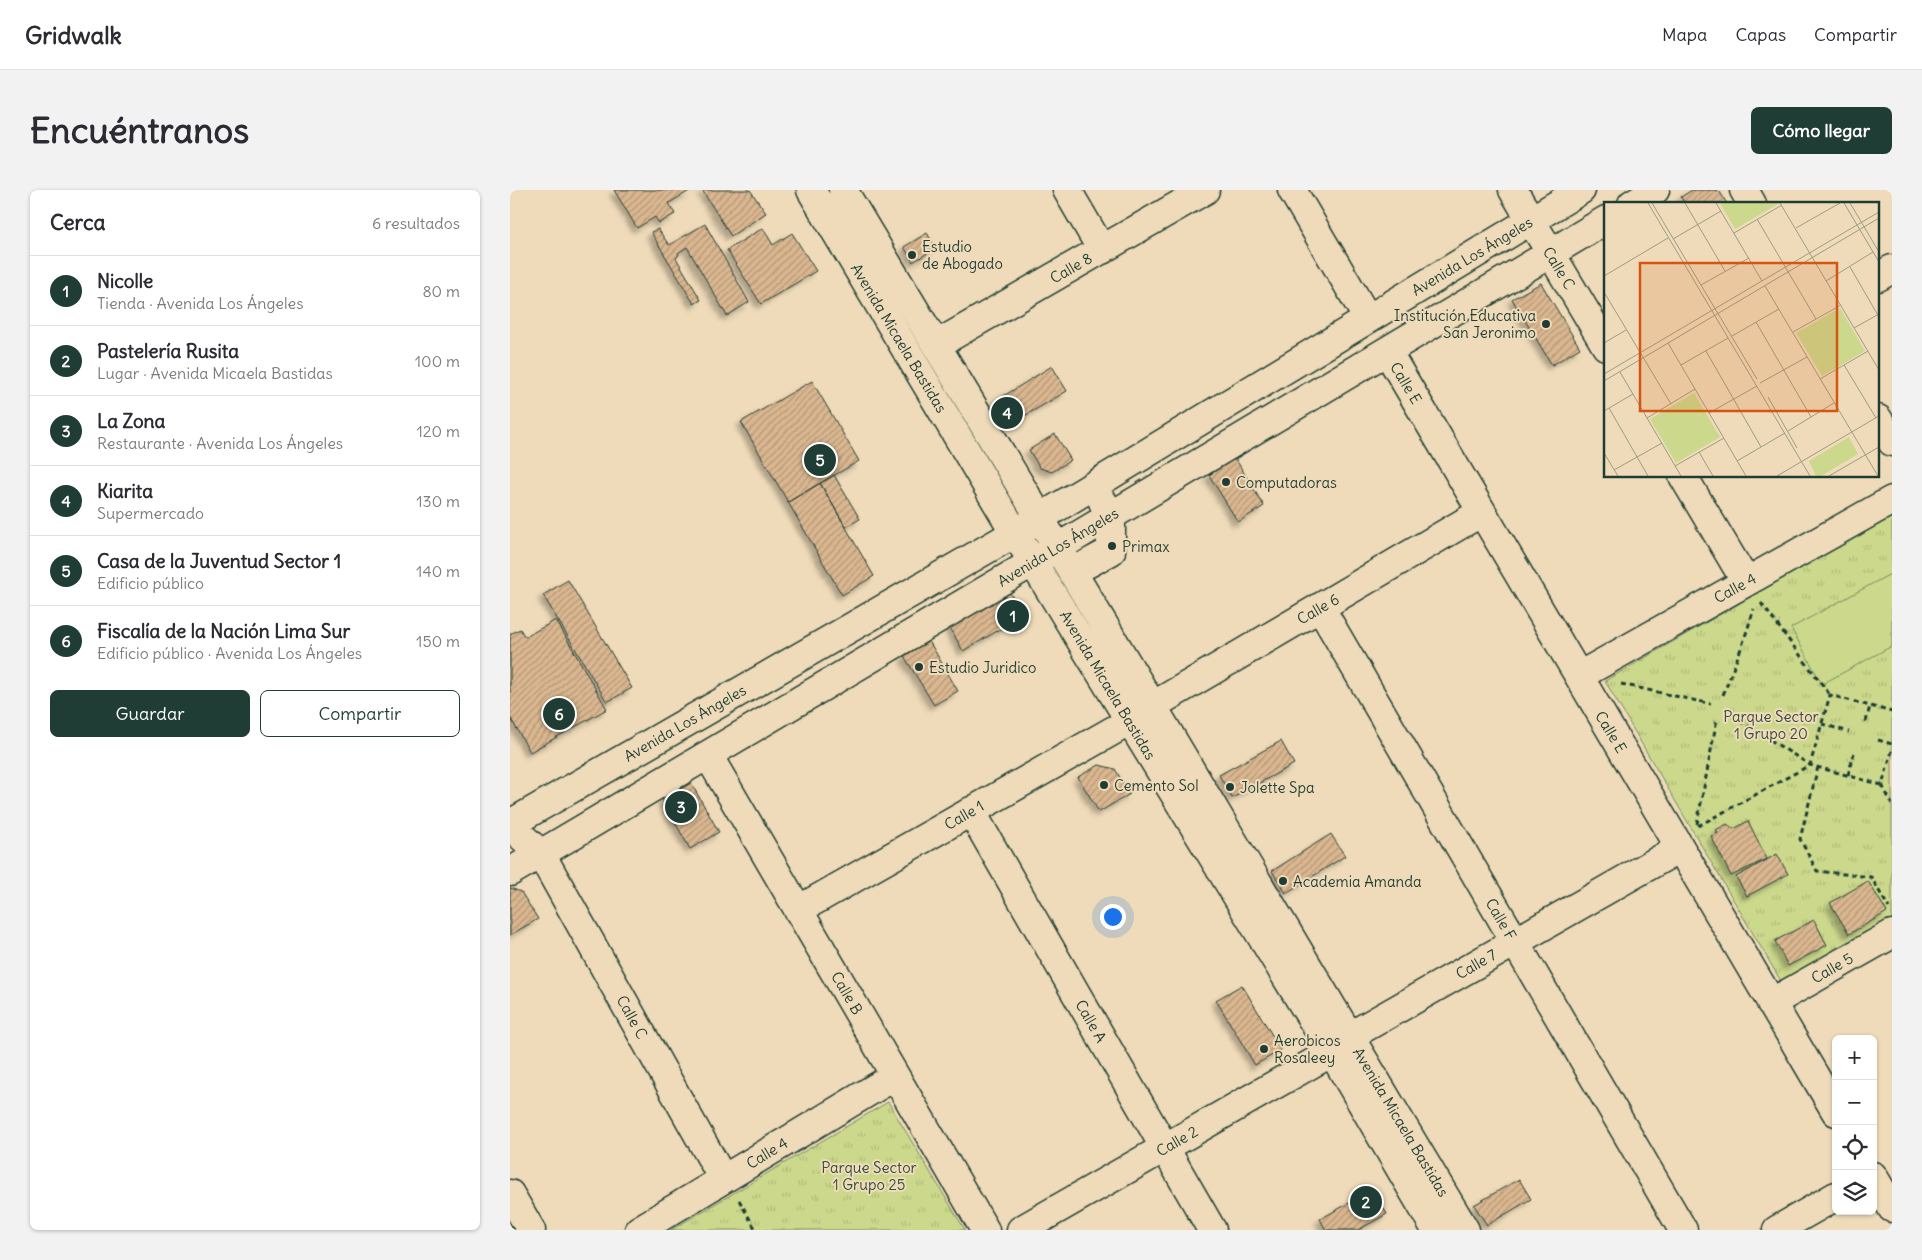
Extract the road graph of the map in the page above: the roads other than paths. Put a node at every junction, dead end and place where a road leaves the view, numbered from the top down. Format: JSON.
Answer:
{"nodes":[{"id":1,"x":811,"y":190,"type":"edge"},
{"id":2,"x":843,"y":190,"type":"edge"},
{"id":3,"x":1067,"y":190,"type":"edge"},
{"id":4,"x":1205,"y":190,"type":"edge"},
{"id":5,"x":1292,"y":190,"type":"edge"},
{"id":6,"x":1513,"y":190,"type":"edge"},
{"id":7,"x":1581,"y":190,"type":"edge"},
{"id":8,"x":1655,"y":190,"type":"edge"},
{"id":9,"x":1744,"y":190,"type":"edge"},
{"id":10,"x":1635,"y":202,"type":"edge"},
{"id":11,"x":1751,"y":202,"type":"edge"},
{"id":12,"x":1531,"y":220,"type":"junction"},
{"id":13,"x":1604,"y":221,"type":"edge"},
{"id":14,"x":1102,"y":250,"type":"junction"},
{"id":15,"x":1550,"y":253,"type":"junction"},
{"id":16,"x":1892,"y":269,"type":"edge"},
{"id":17,"x":1880,"y":276,"type":"edge"},
{"id":18,"x":1368,"y":319,"type":"junction"},
{"id":19,"x":1604,"y":343,"type":"edge"},
{"id":20,"x":936,"y":345,"type":"junction"},
{"id":21,"x":1387,"y":351,"type":"junction"},
{"id":22,"x":1880,"y":422,"type":"edge"},
{"id":23,"x":1892,"y":442,"type":"edge"},
{"id":24,"x":1684,"y":478,"type":"edge"},
{"id":25,"x":1093,"y":486,"type":"junction"},
{"id":26,"x":1892,"y":500,"type":"edge"},
{"id":27,"x":1482,"y":512,"type":"junction"},
{"id":28,"x":1111,"y":516,"type":"junction"},
{"id":29,"x":1039,"y":519,"type":"junction"},
{"id":30,"x":1015,"y":533,"type":"junction"},
{"id":31,"x":1058,"y":548,"type":"junction"},
{"id":32,"x":1033,"y":562,"type":"junction"},
{"id":33,"x":1072,"y":572,"type":"junction"},
{"id":34,"x":1746,"y":582,"type":"junction"},
{"id":35,"x":1320,"y":607,"type":"junction"},
{"id":36,"x":1579,"y":676,"type":"junction"},
{"id":37,"x":1154,"y":706,"type":"junction"},
{"id":38,"x":1130,"y":721,"type":"junction"},
{"id":39,"x":708,"y":755,"type":"junction"},
{"id":40,"x":971,"y":811,"type":"junction"},
{"id":41,"x":510,"y":825,"type":"edge"},
{"id":42,"x":1691,"y":841,"type":"junction"},
{"id":43,"x":540,"y":854,"type":"junction"},
{"id":44,"x":510,"y":872,"type":"edge"},
{"id":45,"x":798,"y":910,"type":"junction"},
{"id":46,"x":1892,"y":934,"type":"edge"},
{"id":47,"x":1515,"y":942,"type":"junction"},
{"id":48,"x":1771,"y":1003,"type":"junction"},
{"id":49,"x":1341,"y":1044,"type":"junction"},
{"id":50,"x":895,"y":1076,"type":"junction"},
{"id":51,"x":1832,"y":1105,"type":"edge"},
{"id":52,"x":1164,"y":1148,"type":"junction"},
{"id":53,"x":725,"y":1178,"type":"junction"},
{"id":54,"x":1877,"y":1183,"type":"edge"},
{"id":55,"x":510,"y":1194,"type":"edge"},
{"id":56,"x":1832,"y":1198,"type":"edge"},
{"id":57,"x":1892,"y":1208,"type":"edge"},
{"id":58,"x":531,"y":1230,"type":"edge"},
{"id":59,"x":640,"y":1230,"type":"edge"},
{"id":60,"x":986,"y":1230,"type":"edge"},
{"id":61,"x":1021,"y":1230,"type":"edge"},
{"id":62,"x":1212,"y":1230,"type":"edge"},
{"id":63,"x":1436,"y":1230,"type":"edge"},
{"id":64,"x":1465,"y":1230,"type":"edge"},
{"id":65,"x":1683,"y":1230,"type":"edge"},
{"id":66,"x":1777,"y":1230,"type":"edge"}],
"edges":[{"from":1,"to":30,"type":"street","name":"Avenida Micaela Bastidas"},
{"from":2,"to":20,"type":"street","name":"Avenida Micaela Bastidas"},
{"from":3,"to":14,"type":"street"},
{"from":4,"to":14,"type":"street","name":"Calle 8"},
{"from":5,"to":18,"type":"street"},
{"from":6,"to":12,"type":"street","name":"Calle C"},
{"from":7,"to":12,"type":"street","name":"Avenida Los Ángeles"},
{"from":8,"to":10,"type":"street"},
{"from":9,"to":11,"type":"street"},
{"from":12,"to":15,"type":"street","name":"Calle C"},
{"from":12,"to":18,"type":"street","name":"Avenida Los Ángeles"},
{"from":13,"to":15,"type":"street","name":"Avenida Los Ángeles"},
{"from":14,"to":20,"type":"street","name":"Calle 8"},
{"from":15,"to":19,"type":"street","name":"Calle C"},
{"from":15,"to":21,"type":"street","name":"Avenida Los Ángeles"},
{"from":16,"to":17,"type":"street"},
{"from":18,"to":25,"type":"street","name":"Avenida Los Ángeles"},
{"from":20,"to":29,"type":"street","name":"Avenida Micaela Bastidas"},
{"from":21,"to":27,"type":"street","name":"Calle E"},
{"from":21,"to":28,"type":"street","name":"Avenida Los Ángeles"},
{"from":22,"to":23,"type":"street"},
{"from":24,"to":34,"type":"street"},
{"from":25,"to":28,"type":"street"},
{"from":25,"to":29,"type":"street","name":"Avenida Los Ángeles"},
{"from":26,"to":34,"type":"street","name":"Calle 4"},
{"from":27,"to":35,"type":"street","name":"Calle 6"},
{"from":27,"to":36,"type":"street","name":"Calle E"},
{"from":28,"to":31,"type":"street","name":"Avenida Los Ángeles"},
{"from":28,"to":33,"type":"street"},
{"from":29,"to":30,"type":"street","name":"Avenida Los Ángeles"},
{"from":29,"to":31,"type":"street","name":"Avenida Micaela Bastidas"},
{"from":30,"to":32,"type":"street","name":"Avenida Micaela Bastidas"},
{"from":30,"to":41,"type":"street","name":"Avenida Los Ángeles"},
{"from":31,"to":32,"type":"street","name":"Avenida Los Ángeles"},
{"from":31,"to":33,"type":"street","name":"Avenida Micaela Bastidas"},
{"from":32,"to":38,"type":"street","name":"Avenida Micaela Bastidas"},
{"from":32,"to":39,"type":"street","name":"Avenida Los Ángeles"},
{"from":33,"to":37,"type":"street","name":"Avenida Micaela Bastidas"},
{"from":34,"to":36,"type":"street","name":"Calle 4"},
{"from":35,"to":37,"type":"street","name":"Calle 6"},
{"from":35,"to":47,"type":"street","name":"Calle F"},
{"from":36,"to":42,"type":"street","name":"Calle E"},
{"from":37,"to":49,"type":"street","name":"Avenida Micaela Bastidas"},
{"from":38,"to":40,"type":"street","name":"Calle 1"},
{"from":38,"to":49,"type":"street","name":"Avenida Micaela Bastidas"},
{"from":39,"to":43,"type":"street","name":"Avenida Los Ángeles"},
{"from":39,"to":45,"type":"street","name":"Calle B"},
{"from":40,"to":45,"type":"street","name":"Calle 1"},
{"from":40,"to":52,"type":"street","name":"Calle A"},
{"from":41,"to":43,"type":"street","name":"Calle C"},
{"from":42,"to":47,"type":"street","name":"Calle 7"},
{"from":42,"to":48,"type":"street","name":"Calle E"},
{"from":43,"to":44,"type":"street","name":"Avenida Los Ángeles"},
{"from":43,"to":53,"type":"street","name":"Calle C"},
{"from":45,"to":50,"type":"street","name":"Calle B"},
{"from":46,"to":48,"type":"street","name":"Calle 5"},
{"from":47,"to":49,"type":"street","name":"Calle 7"},
{"from":47,"to":65,"type":"street","name":"Calle F"},
{"from":48,"to":51,"type":"street","name":"Calle E"},
{"from":49,"to":52,"type":"street","name":"Calle 2"},
{"from":49,"to":63,"type":"street","name":"Avenida Micaela Bastidas"},
{"from":49,"to":64,"type":"street","name":"Avenida Micaela Bastidas"},
{"from":50,"to":53,"type":"street","name":"Calle 4"},
{"from":50,"to":60,"type":"street","name":"Calle B"},
{"from":52,"to":61,"type":"street","name":"Calle 2"},
{"from":52,"to":62,"type":"street","name":"Calle A"},
{"from":53,"to":59,"type":"street","name":"Calle 4"},
{"from":54,"to":57,"type":"street"},
{"from":55,"to":58,"type":"street"},
{"from":56,"to":66,"type":"street"}]}
